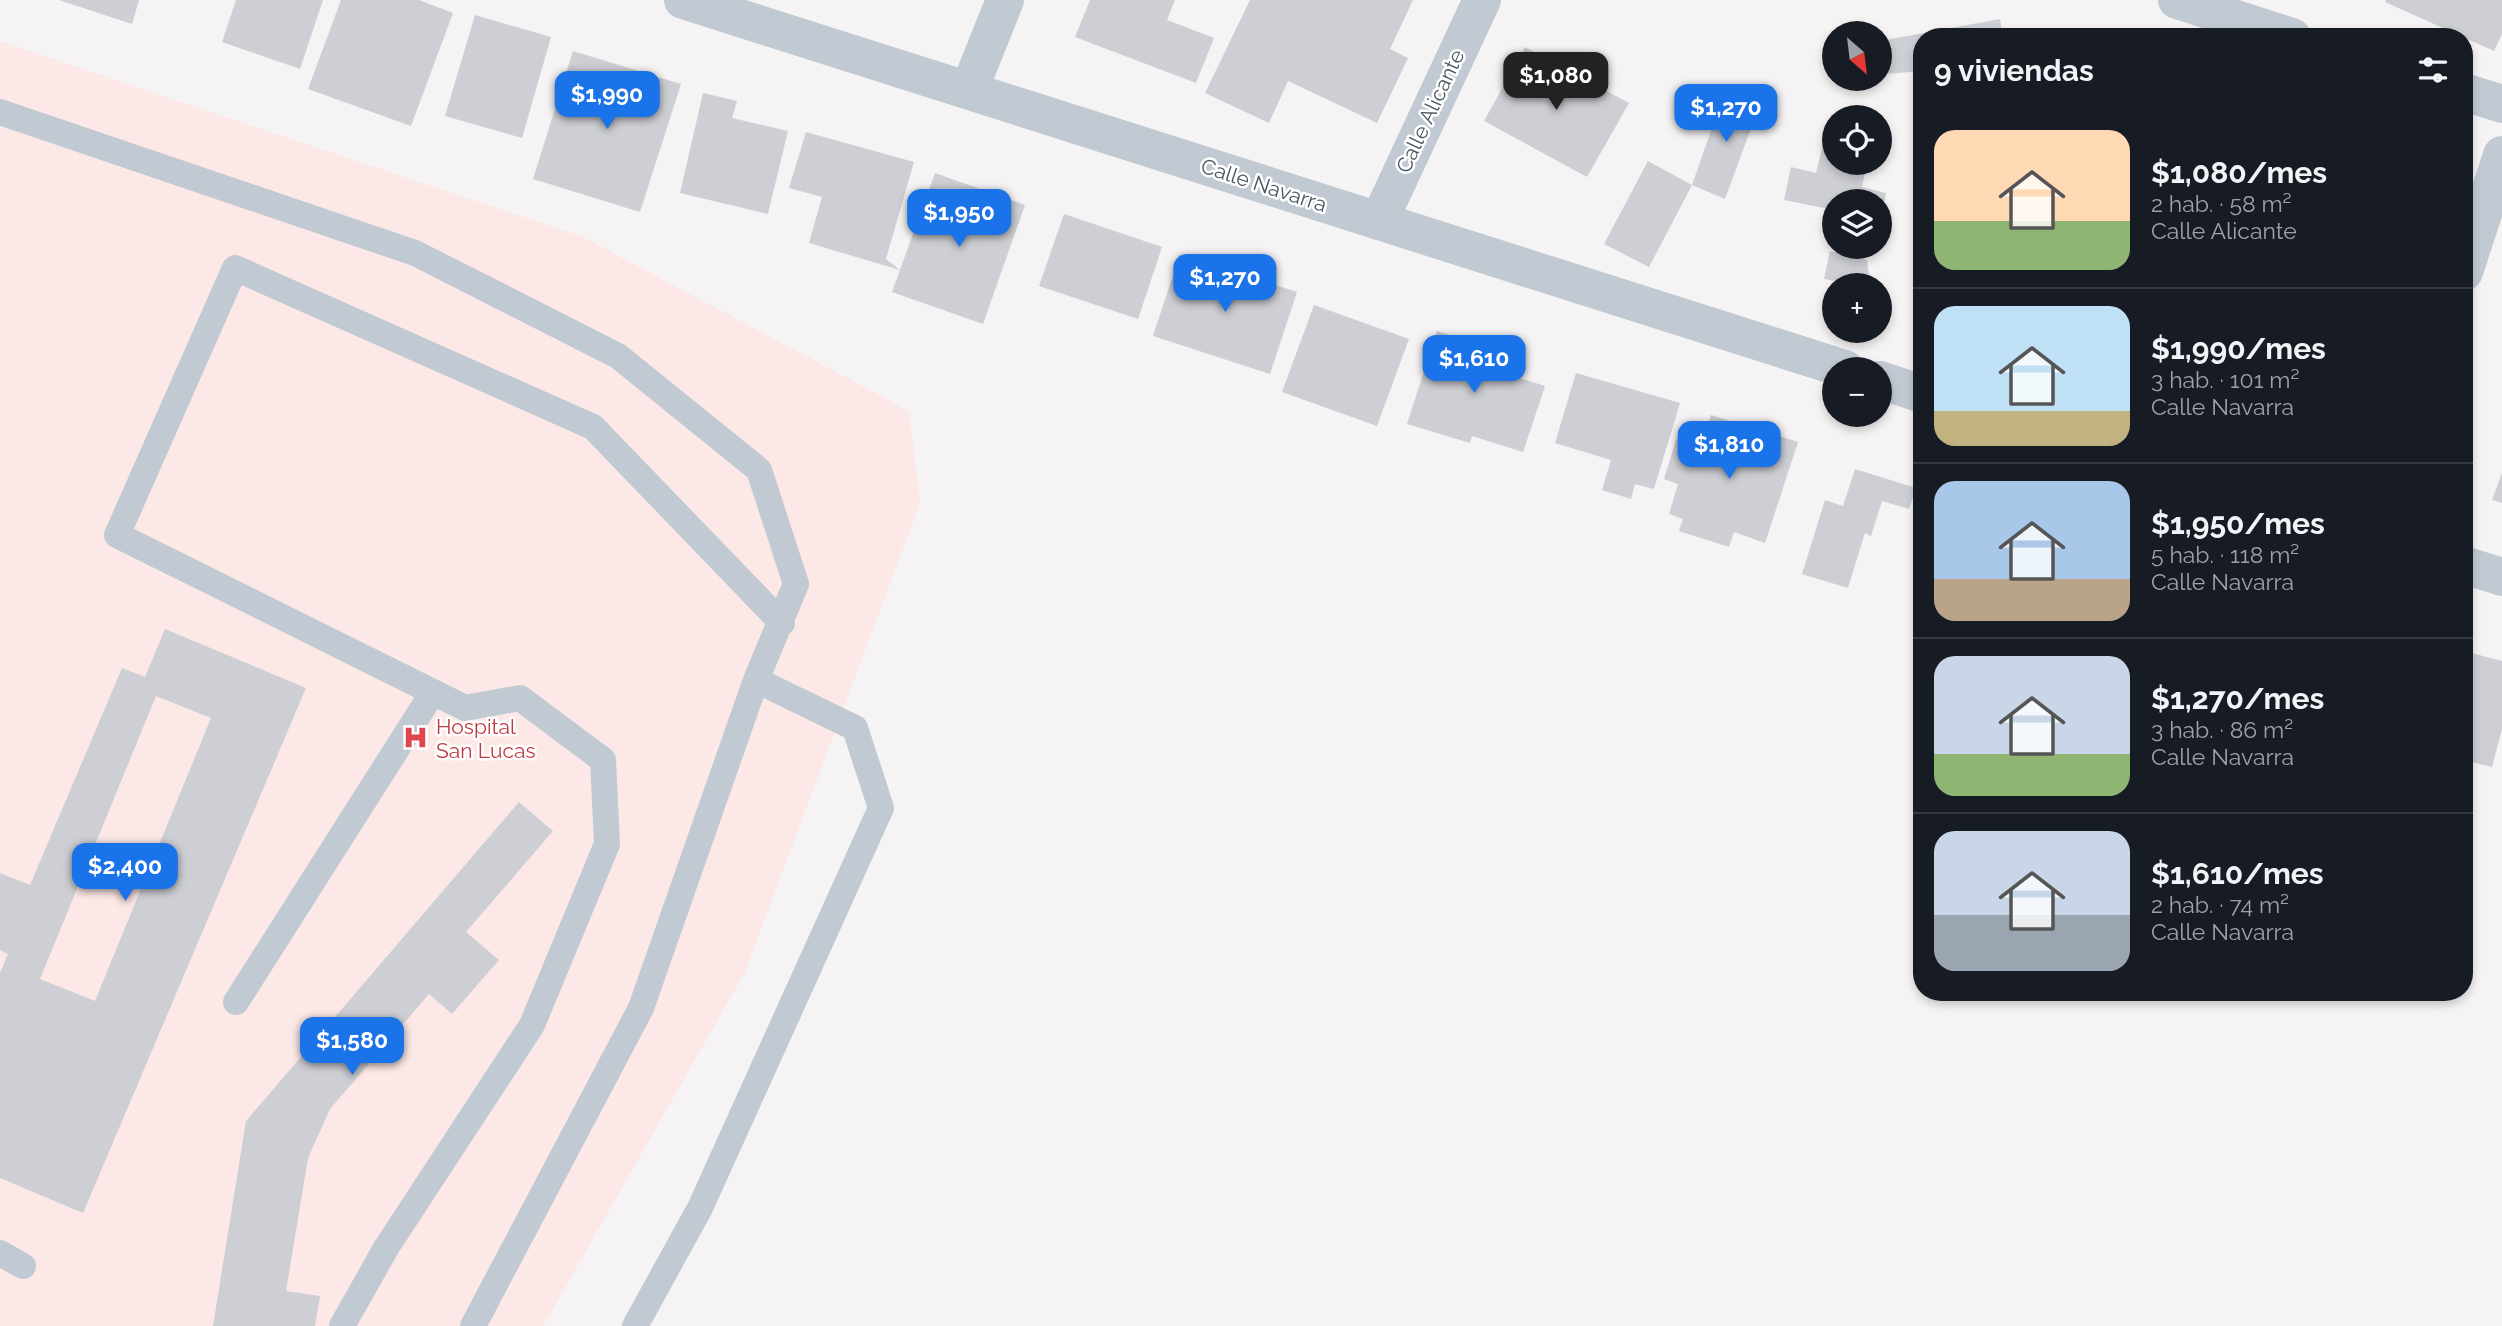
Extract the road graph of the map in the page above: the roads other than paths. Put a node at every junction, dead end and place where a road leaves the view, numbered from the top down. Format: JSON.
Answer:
{"nodes":[{"id":1,"x":683,"y":0,"type":"edge"},
{"id":2,"x":1005,"y":0,"type":"edge"},
{"id":3,"x":1482,"y":0,"type":"edge"},
{"id":4,"x":2177,"y":0,"type":"edge"},
{"id":5,"x":2264,"y":28,"type":"edge"},
{"id":6,"x":969,"y":90,"type":"junction"},
{"id":7,"x":2473,"y":95,"type":"edge"},
{"id":8,"x":2502,"y":104,"type":"edge"},
{"id":9,"x":0,"y":112,"type":"edge"},
{"id":10,"x":2502,"y":155,"type":"edge"},
{"id":11,"x":1379,"y":222,"type":"junction"},
{"id":12,"x":2473,"y":244,"type":"edge"},
{"id":13,"x":1822,"y":362,"type":"edge"},
{"id":14,"x":1892,"y":384,"type":"edge"},
{"id":15,"x":1913,"y":391,"type":"edge"},
{"id":16,"x":2473,"y":568,"type":"edge"},
{"id":17,"x":2502,"y":577,"type":"edge"},
{"id":18,"x":782,"y":622,"type":"junction"},
{"id":19,"x":756,"y":680,"type":"junction"},
{"id":20,"x":433,"y":692,"type":"junction"},
{"id":21,"x":236,"y":1002,"type":"dead end"},
{"id":22,"x":0,"y":1253,"type":"edge"},
{"id":23,"x":23,"y":1266,"type":"dead end"},
{"id":24,"x":342,"y":1326,"type":"edge"},
{"id":25,"x":473,"y":1326,"type":"edge"},
{"id":26,"x":635,"y":1326,"type":"edge"}],
"edges":[{"from":1,"to":6,"type":"street","name":"Calle Navarra"},
{"from":2,"to":6,"type":"street"},
{"from":3,"to":11,"type":"street","name":"Calle Alicante"},
{"from":4,"to":5,"type":"street"},
{"from":6,"to":11,"type":"street","name":"Calle Navarra"},
{"from":7,"to":8,"type":"street"},
{"from":9,"to":18,"type":"lane"},
{"from":10,"to":12,"type":"street"},
{"from":11,"to":13,"type":"street","name":"Calle Navarra"},
{"from":14,"to":15,"type":"street"},
{"from":16,"to":17,"type":"street"},
{"from":18,"to":19,"type":"lane"},
{"from":18,"to":20,"type":"lane"},
{"from":19,"to":25,"type":"lane"},
{"from":19,"to":26,"type":"lane"},
{"from":20,"to":21,"type":"lane"},
{"from":20,"to":24,"type":"lane"},
{"from":22,"to":23,"type":"lane"}]}
